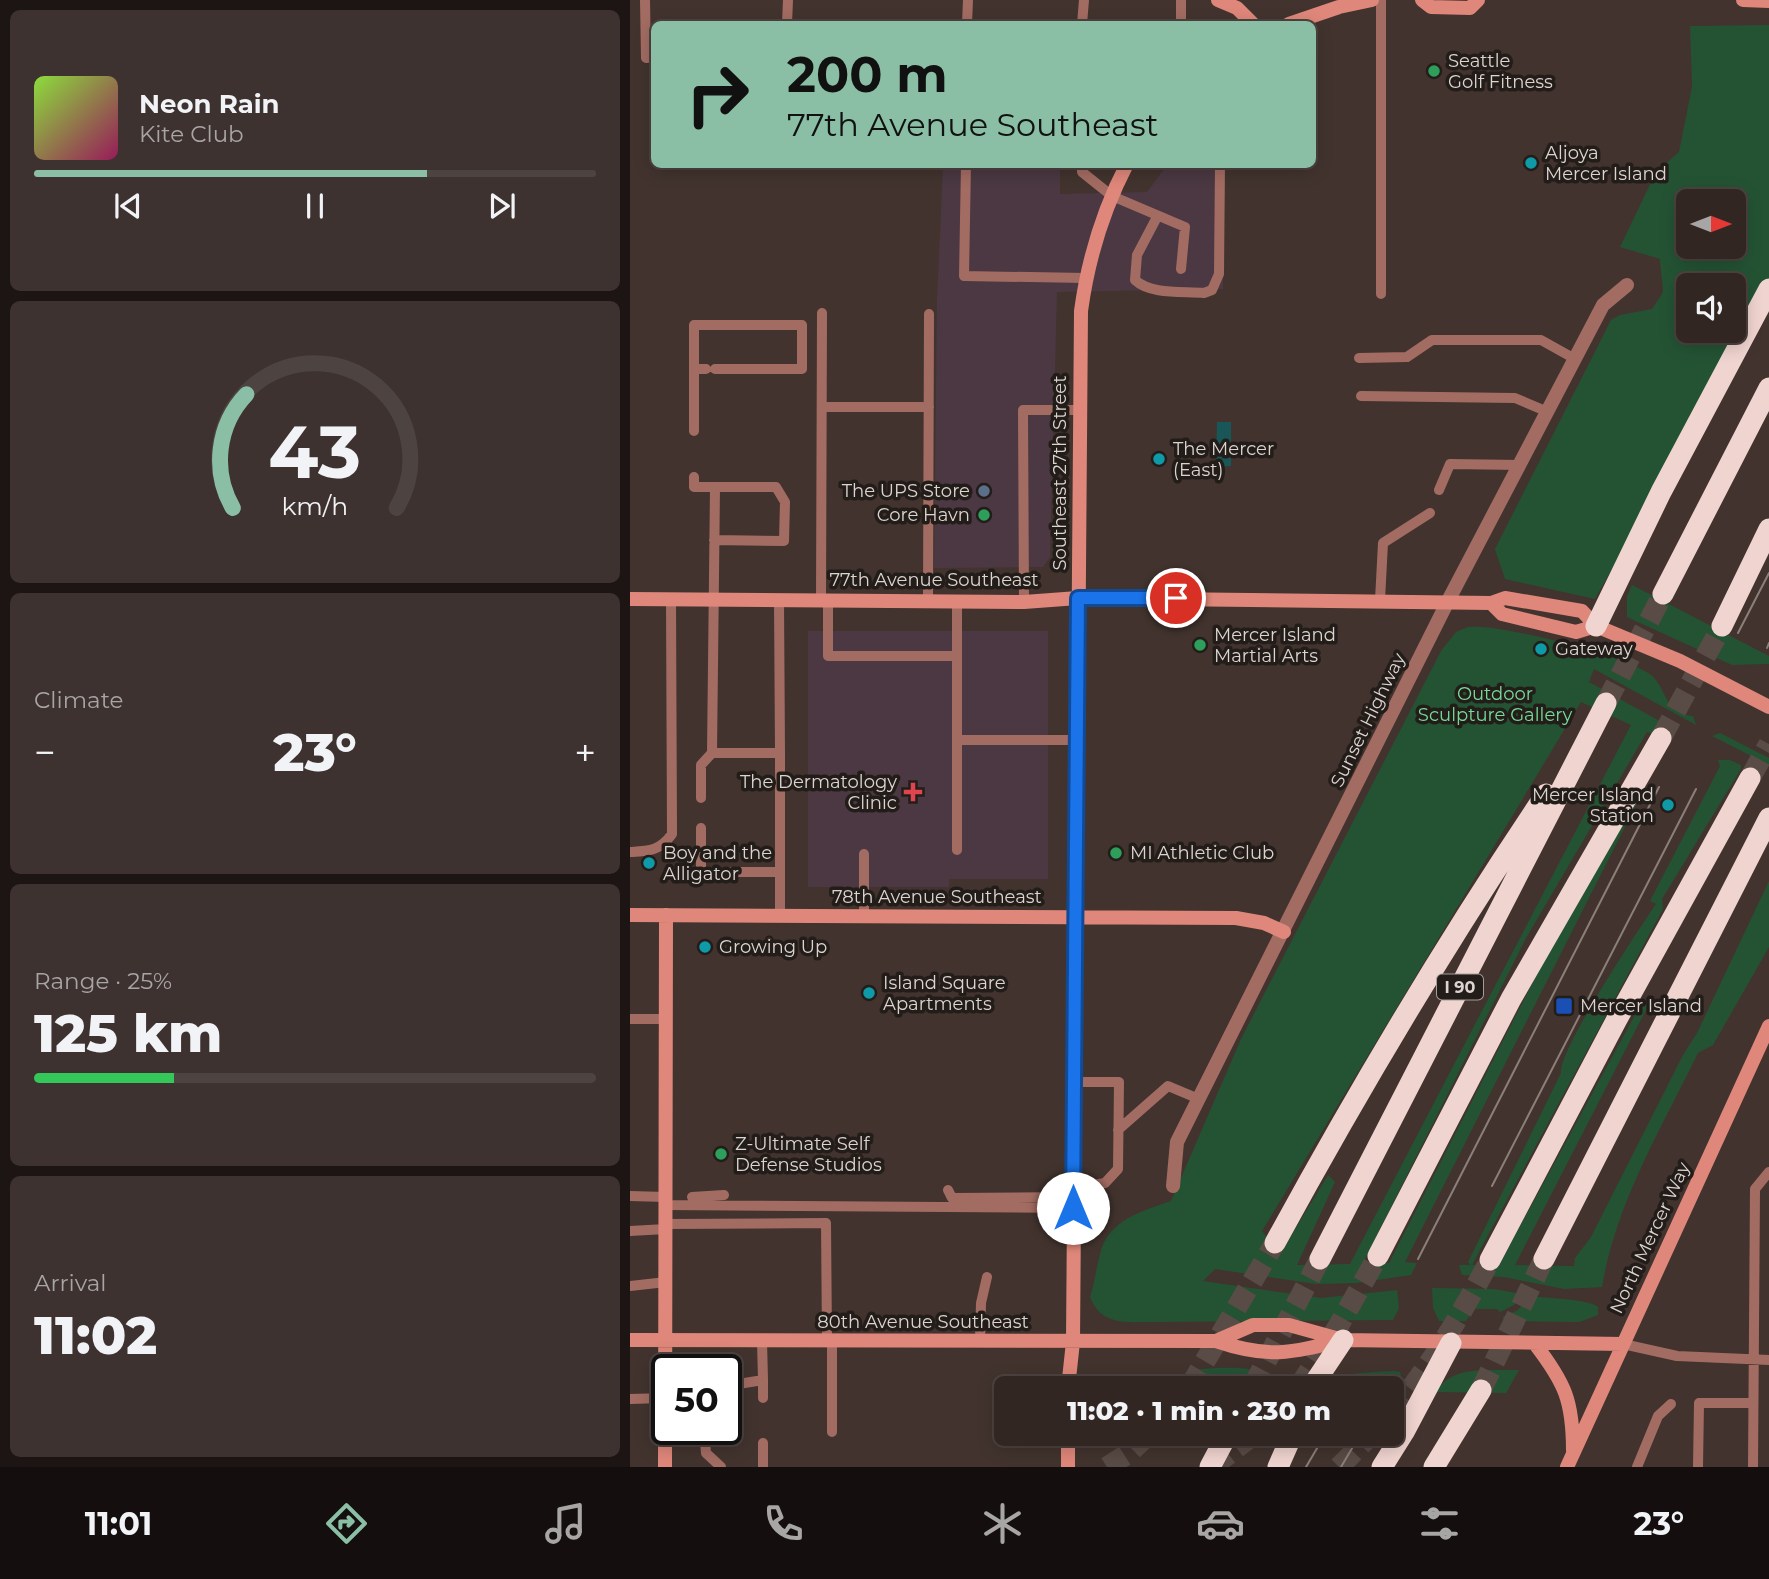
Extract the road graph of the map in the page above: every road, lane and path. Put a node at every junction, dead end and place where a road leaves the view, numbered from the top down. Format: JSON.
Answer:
{"nodes":[{"id":1,"x":645,"y":0,"type":"edge"},
{"id":2,"x":788,"y":0,"type":"edge"},
{"id":3,"x":968,"y":0,"type":"edge"},
{"id":4,"x":1084,"y":0,"type":"edge"},
{"id":5,"x":1181,"y":0,"type":"edge"},
{"id":6,"x":1218,"y":0,"type":"edge"},
{"id":7,"x":1372,"y":0,"type":"edge"},
{"id":8,"x":1381,"y":0,"type":"edge"},
{"id":9,"x":1422,"y":0,"type":"edge"},
{"id":10,"x":1478,"y":0,"type":"edge"},
{"id":11,"x":1743,"y":0,"type":"edge"},
{"id":12,"x":1769,"y":1,"type":"edge"},
{"id":13,"x":787,"y":21,"type":"edge"},
{"id":14,"x":967,"y":21,"type":"edge"},
{"id":15,"x":1082,"y":21,"type":"edge"},
{"id":16,"x":1181,"y":21,"type":"edge"},
{"id":17,"x":1250,"y":21,"type":"edge"},
{"id":18,"x":1298,"y":21,"type":"edge"},
{"id":19,"x":651,"y":57,"type":"edge"},
{"id":20,"x":966,"y":168,"type":"edge"},
{"id":21,"x":1082,"y":168,"type":"edge"},
{"id":22,"x":1125,"y":168,"type":"edge"},
{"id":23,"x":1220,"y":168,"type":"edge"},
{"id":24,"x":1112,"y":196,"type":"junction"},
{"id":25,"x":1157,"y":217,"type":"junction"},
{"id":26,"x":1181,"y":269,"type":"dead end"},
{"id":27,"x":1085,"y":278,"type":"junction"},
{"id":28,"x":1628,"y":285,"type":"dead end"},
{"id":29,"x":1769,"y":289,"type":"edge"},
{"id":30,"x":1381,"y":294,"type":"dead end"},
{"id":31,"x":822,"y":313,"type":"dead end"},
{"id":32,"x":929,"y":314,"type":"dead end"},
{"id":33,"x":1359,"y":358,"type":"dead end"},
{"id":34,"x":1575,"y":359,"type":"junction"},
{"id":35,"x":694,"y":369,"type":"junction"},
{"id":36,"x":1769,"y":388,"type":"edge"},
{"id":37,"x":1361,"y":396,"type":"dead end"},
{"id":38,"x":822,"y":407,"type":"junction"},
{"id":39,"x":929,"y":407,"type":"junction"},
{"id":40,"x":1079,"y":410,"type":"junction"},
{"id":41,"x":1548,"y":412,"type":"junction"},
{"id":42,"x":694,"y":431,"type":"dead end"},
{"id":43,"x":1520,"y":465,"type":"junction"},
{"id":44,"x":694,"y":477,"type":"dead end"},
{"id":45,"x":715,"y":487,"type":"junction"},
{"id":46,"x":1440,"y":490,"type":"dead end"},
{"id":47,"x":1430,"y":513,"type":"dead end"},
{"id":48,"x":1769,"y":529,"type":"edge"},
{"id":49,"x":714,"y":540,"type":"junction"},
{"id":50,"x":1663,"y":594,"type":"tunnel mouth"},
{"id":51,"x":1078,"y":598,"type":"junction"},
{"id":52,"x":630,"y":599,"type":"edge"},
{"id":53,"x":671,"y":599,"type":"junction"},
{"id":54,"x":713,"y":599,"type":"junction"},
{"id":55,"x":779,"y":600,"type":"junction"},
{"id":56,"x":824,"y":600,"type":"junction"},
{"id":57,"x":1380,"y":600,"type":"junction"},
{"id":58,"x":928,"y":601,"type":"junction"},
{"id":59,"x":1448,"y":601,"type":"junction"},
{"id":60,"x":957,"y":602,"type":"junction"},
{"id":61,"x":1024,"y":602,"type":"junction"},
{"id":62,"x":1491,"y":603,"type":"junction"},
{"id":63,"x":1722,"y":626,"type":"tunnel mouth"},
{"id":64,"x":1605,"y":629,"type":"junction"},
{"id":65,"x":957,"y":656,"type":"junction"},
{"id":66,"x":1769,"y":706,"type":"edge"},
{"id":67,"x":1661,"y":738,"type":"tunnel mouth"},
{"id":68,"x":957,"y":740,"type":"junction"},
{"id":69,"x":1077,"y":740,"type":"junction"},
{"id":70,"x":712,"y":753,"type":"junction"},
{"id":71,"x":780,"y":753,"type":"junction"},
{"id":72,"x":1750,"y":779,"type":"tunnel mouth"},
{"id":73,"x":701,"y":798,"type":"dead end"},
{"id":74,"x":1769,"y":818,"type":"edge"},
{"id":75,"x":701,"y":828,"type":"dead end"},
{"id":76,"x":957,"y":850,"type":"dead end"},
{"id":77,"x":630,"y":852,"type":"edge"},
{"id":78,"x":864,"y":854,"type":"dead end"},
{"id":79,"x":779,"y":872,"type":"junction"},
{"id":80,"x":630,"y":915,"type":"edge"},
{"id":81,"x":666,"y":915,"type":"junction"},
{"id":82,"x":780,"y":916,"type":"junction"},
{"id":83,"x":864,"y":916,"type":"junction"},
{"id":84,"x":1074,"y":916,"type":"junction"},
{"id":85,"x":1284,"y":932,"type":"junction"},
{"id":86,"x":630,"y":1019,"type":"edge"},
{"id":87,"x":666,"y":1019,"type":"junction"},
{"id":88,"x":1769,"y":1026,"type":"edge"},
{"id":89,"x":1074,"y":1082,"type":"junction"},
{"id":90,"x":1199,"y":1099,"type":"junction"},
{"id":91,"x":1118,"y":1130,"type":"junction"},
{"id":92,"x":1769,"y":1172,"type":"edge"},
{"id":93,"x":1173,"y":1186,"type":"dead end"},
{"id":94,"x":948,"y":1189,"type":"dead end"},
{"id":95,"x":724,"y":1195,"type":"dead end"},
{"id":96,"x":630,"y":1196,"type":"edge"},
{"id":97,"x":692,"y":1197,"type":"dead end"},
{"id":98,"x":1073,"y":1198,"type":"junction"},
{"id":99,"x":666,"y":1201,"type":"junction"},
{"id":100,"x":666,"y":1226,"type":"junction"},
{"id":101,"x":630,"y":1231,"type":"edge"},
{"id":102,"x":1275,"y":1243,"type":"tunnel mouth"},
{"id":103,"x":1378,"y":1256,"type":"tunnel mouth"},
{"id":104,"x":1320,"y":1259,"type":"tunnel mouth"},
{"id":105,"x":1544,"y":1259,"type":"tunnel mouth"},
{"id":106,"x":1490,"y":1260,"type":"tunnel mouth"},
{"id":107,"x":987,"y":1277,"type":"dead end"},
{"id":108,"x":666,"y":1282,"type":"junction"},
{"id":109,"x":630,"y":1286,"type":"edge"},
{"id":110,"x":630,"y":1340,"type":"edge"},
{"id":111,"x":666,"y":1340,"type":"junction"},
{"id":112,"x":762,"y":1340,"type":"junction"},
{"id":113,"x":1343,"y":1340,"type":"junction"},
{"id":114,"x":830,"y":1341,"type":"junction"},
{"id":115,"x":980,"y":1341,"type":"junction"},
{"id":116,"x":1216,"y":1341,"type":"junction"},
{"id":117,"x":1073,"y":1342,"type":"junction"},
{"id":118,"x":1451,"y":1343,"type":"junction"},
{"id":119,"x":1535,"y":1344,"type":"junction"},
{"id":120,"x":1622,"y":1344,"type":"junction"},
{"id":121,"x":666,"y":1354,"type":"edge"},
{"id":122,"x":1754,"y":1360,"type":"junction"},
{"id":123,"x":1769,"y":1360,"type":"edge"},
{"id":124,"x":1069,"y":1376,"type":"edge"},
{"id":125,"x":1319,"y":1376,"type":"edge"},
{"id":126,"x":763,"y":1380,"type":"junction"},
{"id":127,"x":742,"y":1383,"type":"edge"},
{"id":128,"x":1481,"y":1390,"type":"tunnel mouth"},
{"id":129,"x":651,"y":1398,"type":"edge"},
{"id":130,"x":763,"y":1398,"type":"dead end"},
{"id":131,"x":630,"y":1399,"type":"edge"},
{"id":132,"x":1753,"y":1403,"type":"junction"},
{"id":133,"x":1671,"y":1404,"type":"dead end"},
{"id":134,"x":832,"y":1432,"type":"dead end"},
{"id":135,"x":763,"y":1443,"type":"dead end"},
{"id":136,"x":665,"y":1445,"type":"edge"},
{"id":137,"x":706,"y":1445,"type":"edge"},
{"id":138,"x":1068,"y":1446,"type":"edge"},
{"id":139,"x":1221,"y":1446,"type":"edge"},
{"id":140,"x":1287,"y":1446,"type":"edge"},
{"id":141,"x":1570,"y":1461,"type":"edge"},
{"id":142,"x":665,"y":1466,"type":"edge"},
{"id":143,"x":721,"y":1467,"type":"edge"},
{"id":144,"x":762,"y":1467,"type":"edge"},
{"id":145,"x":1068,"y":1467,"type":"edge"},
{"id":146,"x":1210,"y":1467,"type":"edge"},
{"id":147,"x":1278,"y":1467,"type":"edge"},
{"id":148,"x":1382,"y":1467,"type":"edge"},
{"id":149,"x":1434,"y":1467,"type":"edge"},
{"id":150,"x":1637,"y":1467,"type":"edge"},
{"id":151,"x":1698,"y":1467,"type":"edge"},
{"id":152,"x":1753,"y":1467,"type":"edge"}],
"edges":[{"from":1,"to":19,"type":"lane"},
{"from":2,"to":13,"type":"lane"},
{"from":3,"to":14,"type":"lane"},
{"from":4,"to":15,"type":"lane"},
{"from":5,"to":16,"type":"lane"},
{"from":6,"to":17,"type":"street"},
{"from":7,"to":18,"type":"street"},
{"from":8,"to":30,"type":"lane"},
{"from":9,"to":10,"type":"street"},
{"from":11,"to":12,"type":"street"},
{"from":20,"to":27,"type":"lane"},
{"from":21,"to":24,"type":"lane"},
{"from":22,"to":24,"type":"street","name":"Southeast 27th Street"},
{"from":23,"to":25,"type":"lane"},
{"from":24,"to":25,"type":"lane"},
{"from":24,"to":27,"type":"street","name":"Southeast 27th Street"},
{"from":25,"to":26,"type":"lane"},
{"from":27,"to":40,"type":"street","name":"Southeast 27th Street"},
{"from":28,"to":34,"type":"street","name":"Sunset Highway"},
{"from":29,"to":64,"type":"highway"},
{"from":31,"to":38,"type":"lane"},
{"from":32,"to":39,"type":"lane"},
{"from":33,"to":34,"type":"lane"},
{"from":34,"to":41,"type":"street","name":"Sunset Highway"},
{"from":35,"to":35,"type":"lane"},
{"from":35,"to":42,"type":"lane"},
{"from":36,"to":50,"type":"highway"},
{"from":37,"to":41,"type":"lane"},
{"from":38,"to":39,"type":"lane"},
{"from":38,"to":56,"type":"lane"},
{"from":39,"to":58,"type":"lane"},
{"from":40,"to":51,"type":"street","name":"Southeast 27th Street"},
{"from":40,"to":61,"type":"lane"},
{"from":41,"to":43,"type":"street","name":"Sunset Highway"},
{"from":43,"to":46,"type":"lane"},
{"from":43,"to":59,"type":"street","name":"Sunset Highway"},
{"from":44,"to":45,"type":"lane"},
{"from":45,"to":49,"type":"lane"},
{"from":45,"to":49,"type":"lane"},
{"from":47,"to":57,"type":"lane"},
{"from":48,"to":63,"type":"highway"},
{"from":49,"to":54,"type":"lane"},
{"from":51,"to":57,"type":"street","name":"77th Avenue Southeast"},
{"from":51,"to":61,"type":"street","name":"77th Avenue Southeast"},
{"from":51,"to":69,"type":"street","name":"Southeast 27th Street"},
{"from":52,"to":53,"type":"street","name":"77th Avenue Southeast"},
{"from":53,"to":54,"type":"street","name":"77th Avenue Southeast"},
{"from":53,"to":77,"type":"lane"},
{"from":54,"to":55,"type":"street","name":"77th Avenue Southeast"},
{"from":54,"to":70,"type":"lane"},
{"from":55,"to":56,"type":"street","name":"77th Avenue Southeast"},
{"from":55,"to":71,"type":"lane"},
{"from":56,"to":58,"type":"street","name":"77th Avenue Southeast"},
{"from":56,"to":65,"type":"lane"},
{"from":57,"to":59,"type":"street","name":"77th Avenue Southeast"},
{"from":58,"to":60,"type":"street","name":"77th Avenue Southeast"},
{"from":59,"to":62,"type":"street","name":"77th Avenue Southeast"},
{"from":59,"to":85,"type":"street","name":"Sunset Highway"},
{"from":60,"to":61,"type":"street","name":"77th Avenue Southeast"},
{"from":60,"to":65,"type":"lane"},
{"from":62,"to":64,"type":"street","name":"77th Avenue Southeast"},
{"from":62,"to":64,"type":"street","name":"77th Avenue Southeast"},
{"from":64,"to":66,"type":"street","name":"77th Avenue Southeast"},
{"from":65,"to":68,"type":"lane"},
{"from":67,"to":103,"type":"highway"},
{"from":68,"to":69,"type":"lane"},
{"from":68,"to":76,"type":"lane"},
{"from":69,"to":84,"type":"street","name":"Southeast 27th Street"},
{"from":70,"to":71,"type":"lane"},
{"from":70,"to":73,"type":"lane"},
{"from":71,"to":79,"type":"lane"},
{"from":72,"to":106,"type":"highway"},
{"from":74,"to":105,"type":"highway"},
{"from":75,"to":79,"type":"lane"},
{"from":78,"to":83,"type":"lane"},
{"from":79,"to":82,"type":"lane"},
{"from":80,"to":81,"type":"street","name":"78th Avenue Southeast"},
{"from":81,"to":82,"type":"street","name":"78th Avenue Southeast"},
{"from":81,"to":87,"type":"street"},
{"from":82,"to":83,"type":"street","name":"78th Avenue Southeast"},
{"from":83,"to":84,"type":"street","name":"78th Avenue Southeast"},
{"from":84,"to":85,"type":"street","name":"78th Avenue Southeast"},
{"from":84,"to":89,"type":"street","name":"Southeast 27th Street"},
{"from":85,"to":90,"type":"street","name":"Sunset Highway"},
{"from":86,"to":87,"type":"lane"},
{"from":87,"to":99,"type":"street"},
{"from":88,"to":120,"type":"street","name":"North Mercer Way"},
{"from":89,"to":91,"type":"lane"},
{"from":89,"to":98,"type":"street","name":"Southeast 27th Street"},
{"from":90,"to":91,"type":"lane"},
{"from":90,"to":93,"type":"street","name":"Sunset Highway"},
{"from":91,"to":98,"type":"lane"},
{"from":92,"to":122,"type":"lane"},
{"from":94,"to":98,"type":"lane"},
{"from":95,"to":97,"type":"lane"},
{"from":96,"to":99,"type":"lane"},
{"from":98,"to":99,"type":"lane"},
{"from":98,"to":117,"type":"street","name":"Southeast 27th Street"},
{"from":99,"to":100,"type":"street"},
{"from":100,"to":101,"type":"lane"},
{"from":100,"to":108,"type":"street"},
{"from":100,"to":114,"type":"lane"},
{"from":102,"to":104,"type":"highway","number":"I 90"},
{"from":107,"to":115,"type":"lane"},
{"from":108,"to":109,"type":"lane"},
{"from":108,"to":111,"type":"street"},
{"from":110,"to":111,"type":"street","name":"80th Avenue Southeast"},
{"from":111,"to":112,"type":"street","name":"80th Avenue Southeast"},
{"from":111,"to":121,"type":"street"},
{"from":112,"to":114,"type":"street","name":"80th Avenue Southeast"},
{"from":112,"to":126,"type":"lane"},
{"from":113,"to":116,"type":"street","name":"80th Avenue Southeast"},
{"from":113,"to":116,"type":"street","name":"80th Avenue Southeast"},
{"from":113,"to":118,"type":"street","name":"80th Avenue Southeast"},
{"from":113,"to":125,"type":"highway"},
{"from":114,"to":115,"type":"street","name":"80th Avenue Southeast"},
{"from":114,"to":134,"type":"lane"},
{"from":115,"to":117,"type":"street","name":"80th Avenue Southeast"},
{"from":116,"to":117,"type":"street","name":"80th Avenue Southeast"},
{"from":117,"to":124,"type":"street","name":"Southeast 27th Street"},
{"from":118,"to":119,"type":"street","name":"80th Avenue Southeast"},
{"from":118,"to":148,"type":"highway"},
{"from":119,"to":120,"type":"street","name":"80th Avenue Southeast"},
{"from":119,"to":141,"type":"street"},
{"from":120,"to":122,"type":"lane"},
{"from":120,"to":141,"type":"street","name":"North Mercer Way"},
{"from":122,"to":123,"type":"lane"},
{"from":122,"to":132,"type":"lane"},
{"from":126,"to":127,"type":"lane"},
{"from":126,"to":130,"type":"lane"},
{"from":128,"to":149,"type":"highway"},
{"from":129,"to":131,"type":"lane"},
{"from":132,"to":151,"type":"lane"},
{"from":132,"to":152,"type":"lane"},
{"from":133,"to":150,"type":"lane"},
{"from":135,"to":144,"type":"lane"},
{"from":136,"to":142,"type":"street"},
{"from":137,"to":143,"type":"lane"},
{"from":138,"to":145,"type":"street"},
{"from":139,"to":146,"type":"highway"},
{"from":140,"to":147,"type":"highway"}]}
